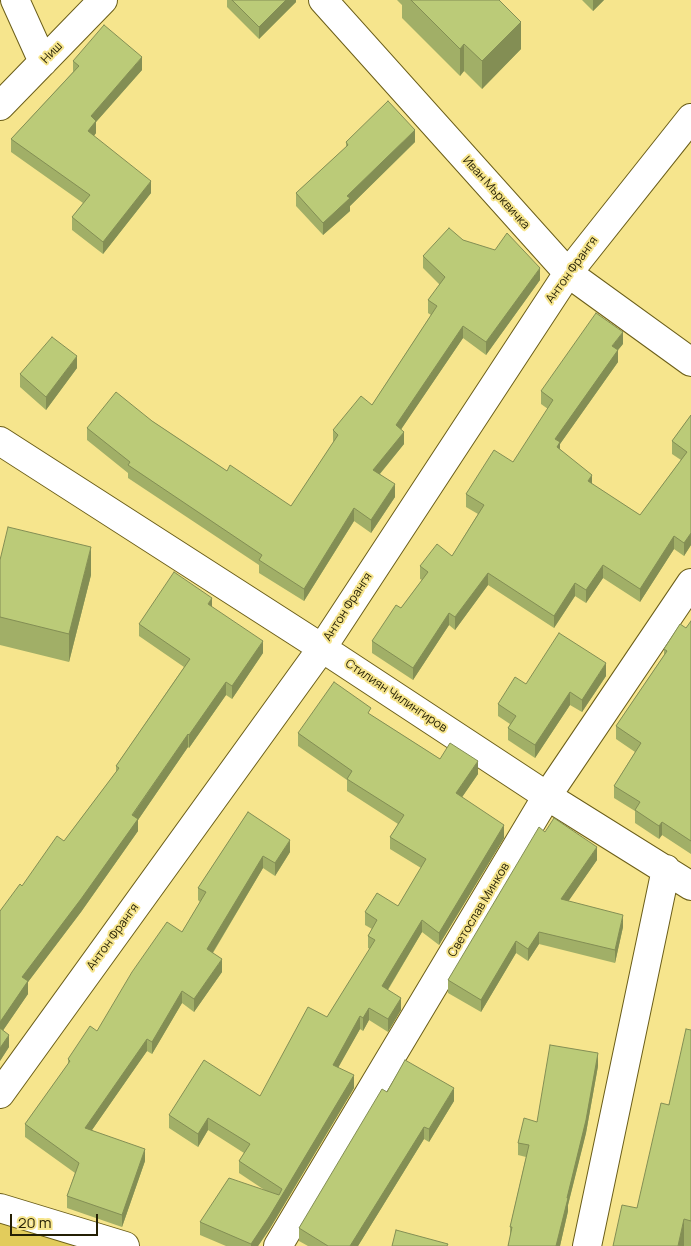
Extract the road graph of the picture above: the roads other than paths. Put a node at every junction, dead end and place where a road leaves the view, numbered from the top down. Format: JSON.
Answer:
{"nodes":[{"id":1,"x":15,"y":0,"type":"edge"},
{"id":2,"x":103,"y":0,"type":"edge"},
{"id":3,"x":323,"y":0,"type":"edge"},
{"id":4,"x":43,"y":62,"type":"junction"},
{"id":5,"x":0,"y":106,"type":"edge"},
{"id":6,"x":691,"y":118,"type":"edge"},
{"id":7,"x":568,"y":273,"type":"junction"},
{"id":8,"x":691,"y":362,"type":"edge"},
{"id":9,"x":0,"y":441,"type":"edge"},
{"id":10,"x":691,"y":583,"type":"edge"},
{"id":11,"x":322,"y":648,"type":"junction"},
{"id":12,"x":547,"y":796,"type":"junction"},
{"id":13,"x":666,"y":869,"type":"junction"},
{"id":14,"x":691,"y":886,"type":"edge"},
{"id":15,"x":0,"y":1094,"type":"edge"},
{"id":16,"x":0,"y":1208,"type":"edge"},
{"id":17,"x":125,"y":1246,"type":"edge"},
{"id":18,"x":278,"y":1246,"type":"edge"},
{"id":19,"x":587,"y":1246,"type":"edge"}],
"edges":[{"from":1,"to":4,"type":"street"},
{"from":2,"to":4,"type":"street","name":"Ниш"},
{"from":3,"to":7,"type":"street","name":"Иван Мърквичка"},
{"from":4,"to":5,"type":"street","name":"Ниш"},
{"from":6,"to":7,"type":"street","name":"Антон Франгя"},
{"from":7,"to":8,"type":"street","name":"Иван Мърквичка"},
{"from":7,"to":11,"type":"street","name":"Антон Франгя"},
{"from":9,"to":11,"type":"street","name":"Стилиян Чилингиров"},
{"from":10,"to":12,"type":"street","name":"Светослав Минков"},
{"from":11,"to":12,"type":"street","name":"Стилиян Чилингиров"},
{"from":11,"to":15,"type":"street","name":"Антон Франгя"},
{"from":12,"to":13,"type":"street","name":"Стилиян Чилингиров"},
{"from":12,"to":18,"type":"street","name":"Светослав Минков"},
{"from":13,"to":14,"type":"street","name":"Стилиян Чилингиров"},
{"from":13,"to":19,"type":"street"},
{"from":16,"to":17,"type":"street"}]}
